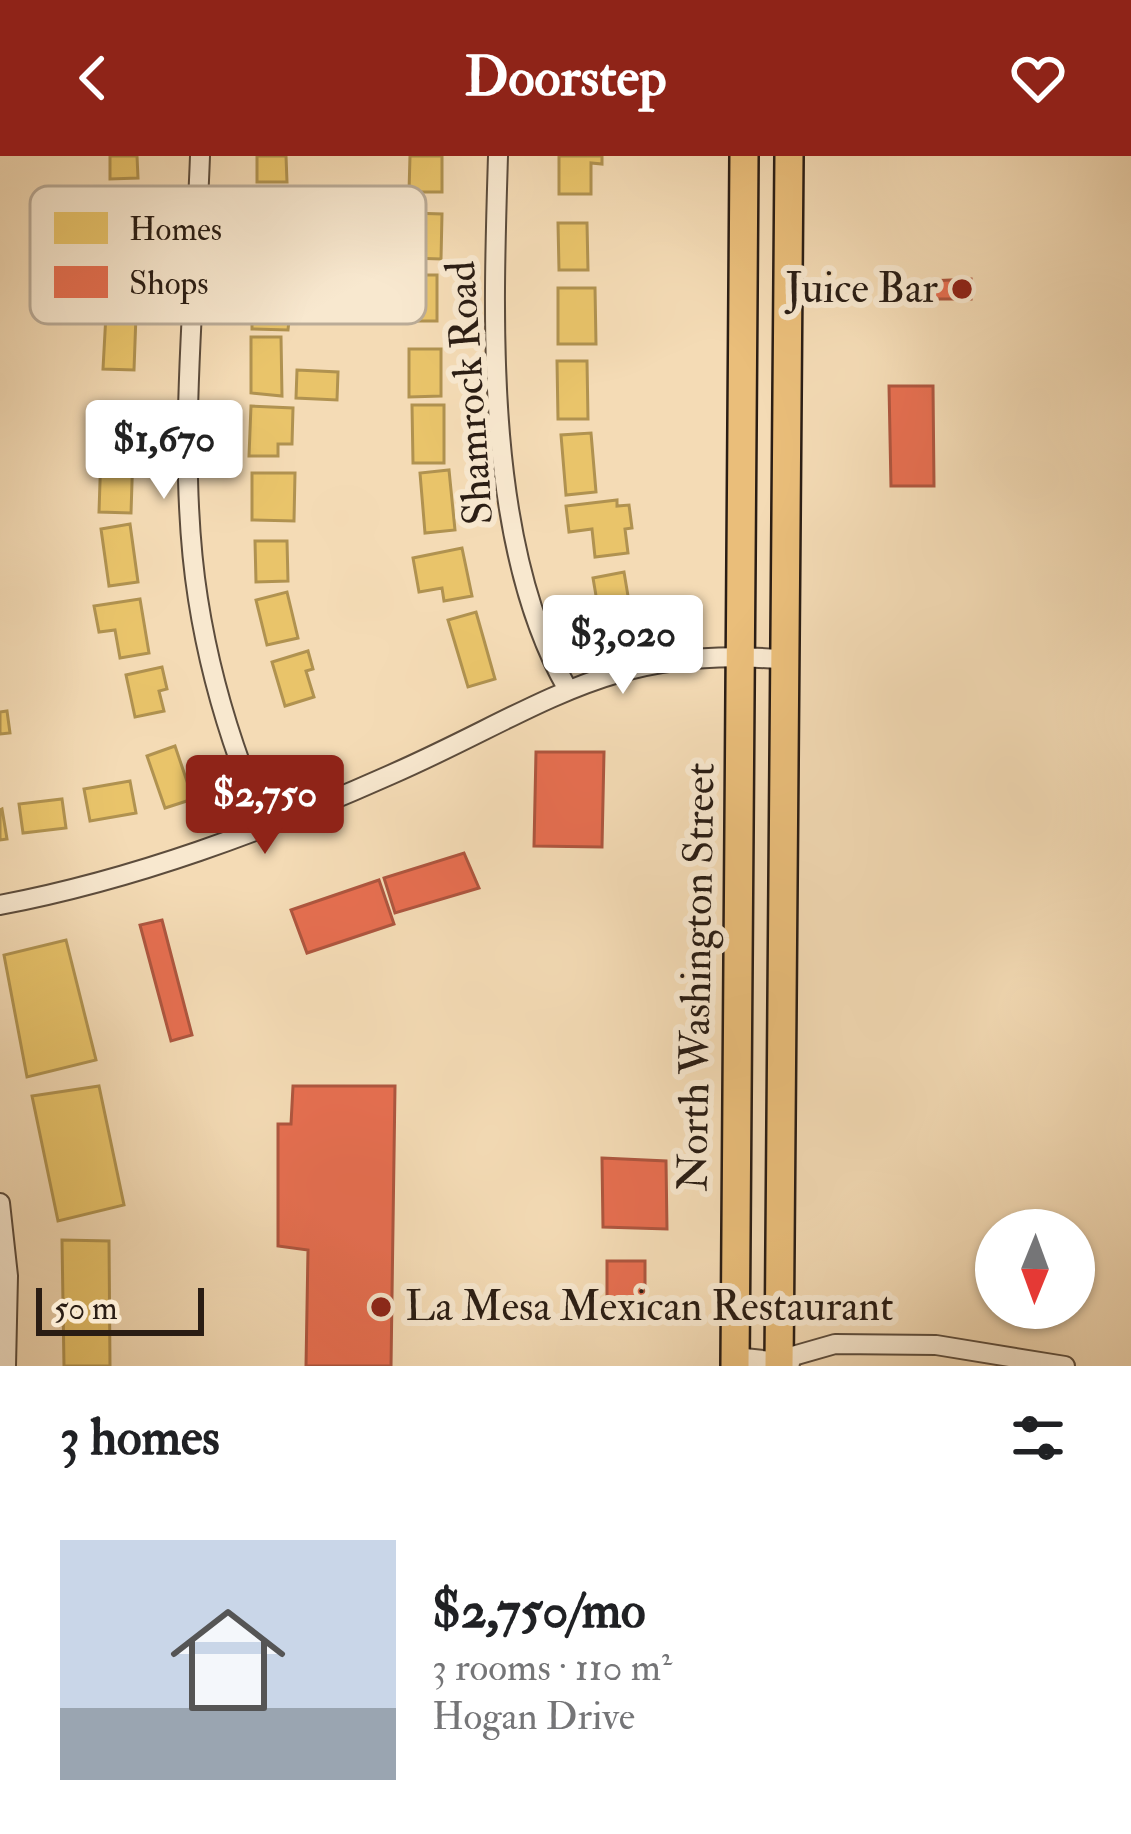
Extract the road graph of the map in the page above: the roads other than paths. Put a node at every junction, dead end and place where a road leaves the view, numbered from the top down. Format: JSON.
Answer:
{"nodes":[{"id":1,"x":200,"y":156,"type":"edge"},
{"id":2,"x":498,"y":156,"type":"edge"},
{"id":3,"x":744,"y":156,"type":"edge"},
{"id":4,"x":789,"y":156,"type":"edge"},
{"id":5,"x":199,"y":186,"type":"edge"},
{"id":6,"x":194,"y":324,"type":"edge"},
{"id":7,"x":743,"y":655,"type":"junction"},
{"id":8,"x":787,"y":660,"type":"junction"},
{"id":9,"x":567,"y":688,"type":"junction"},
{"id":10,"x":266,"y":829,"type":"junction"},
{"id":11,"x":0,"y":905,"type":"edge"},
{"id":12,"x":0,"y":1203,"type":"edge"},
{"id":13,"x":735,"y":1361,"type":"edge"},
{"id":14,"x":786,"y":1364,"type":"edge"},
{"id":15,"x":6,"y":1366,"type":"edge"},
{"id":16,"x":1065,"y":1366,"type":"edge"}],
"edges":[{"from":1,"to":5,"type":"street"},
{"from":2,"to":9,"type":"street","name":"Shamrock Road"},
{"from":3,"to":7,"type":"main road","name":"North Washington Street"},
{"from":4,"to":8,"type":"main road","name":"North Washington Street"},
{"from":6,"to":10,"type":"street"},
{"from":7,"to":8,"type":"street"},
{"from":7,"to":9,"type":"street"},
{"from":7,"to":13,"type":"main road","name":"North Washington Street"},
{"from":8,"to":14,"type":"main road","name":"North Washington Street"},
{"from":9,"to":10,"type":"street"},
{"from":10,"to":11,"type":"street"},
{"from":12,"to":15,"type":"street"},
{"from":13,"to":14,"type":"street"},
{"from":14,"to":16,"type":"street"}]}
